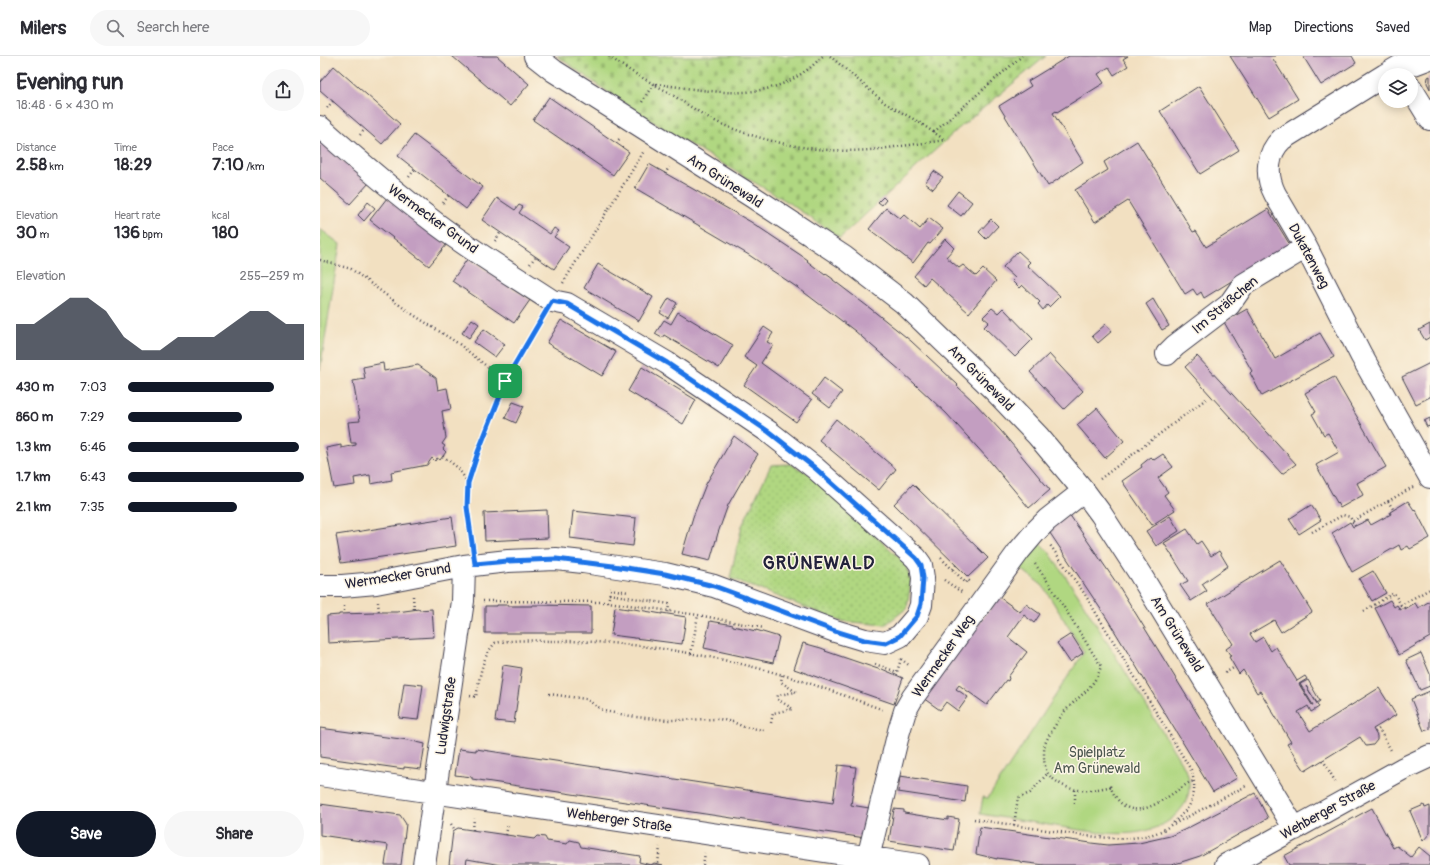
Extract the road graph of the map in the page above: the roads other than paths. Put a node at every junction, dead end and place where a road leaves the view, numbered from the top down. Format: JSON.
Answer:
{"nodes":[{"id":1,"x":535,"y":56,"type":"edge"},
{"id":2,"x":1430,"y":58,"type":"edge"},
{"id":3,"x":1397,"y":68,"type":"edge"},
{"id":4,"x":1378,"y":79,"type":"edge"},
{"id":5,"x":1418,"y":99,"type":"edge"},
{"id":6,"x":322,"y":119,"type":"edge"},
{"id":7,"x":1430,"y":119,"type":"edge"},
{"id":8,"x":1306,"y":246,"type":"junction"},
{"id":9,"x":1167,"y":354,"type":"dead end"},
{"id":10,"x":1423,"y":481,"type":"edge"},
{"id":11,"x":1084,"y":491,"type":"junction"},
{"id":12,"x":470,"y":565,"type":"junction"},
{"id":13,"x":320,"y":586,"type":"edge"},
{"id":14,"x":1430,"y":756,"type":"edge"},
{"id":15,"x":320,"y":775,"type":"edge"},
{"id":16,"x":435,"y":792,"type":"junction"},
{"id":17,"x":1295,"y":829,"type":"junction"},
{"id":18,"x":856,"y":859,"type":"edge"},
{"id":19,"x":424,"y":865,"type":"edge"},
{"id":20,"x":918,"y":865,"type":"edge"},
{"id":21,"x":1226,"y":865,"type":"edge"}],
"edges":[{"from":1,"to":11,"type":"street","name":"Am Grünewald"},
{"from":2,"to":3,"type":"street","name":"Dukatenweg"},
{"from":4,"to":8,"type":"street","name":"Dukatenweg"},
{"from":5,"to":7,"type":"street"},
{"from":6,"to":12,"type":"street","name":"Wermecker Grund"},
{"from":8,"to":9,"type":"street","name":"Im Sträßchen"},
{"from":8,"to":10,"type":"street","name":"Dukatenweg"},
{"from":11,"to":17,"type":"street","name":"Am Grünewald"},
{"from":11,"to":18,"type":"street","name":"Wermecker Weg"},
{"from":12,"to":13,"type":"street","name":"Wermecker Grund"},
{"from":12,"to":16,"type":"street","name":"Ludwigstraße"},
{"from":14,"to":17,"type":"street","name":"Wehberger Straße"},
{"from":15,"to":16,"type":"street","name":"Wehberger Straße"},
{"from":16,"to":18,"type":"street","name":"Wehberger Straße"},
{"from":16,"to":19,"type":"street","name":"Ludwigstraße"},
{"from":17,"to":21,"type":"street","name":"Wehberger Straße"},
{"from":18,"to":20,"type":"street","name":"Wehberger Straße"}]}
